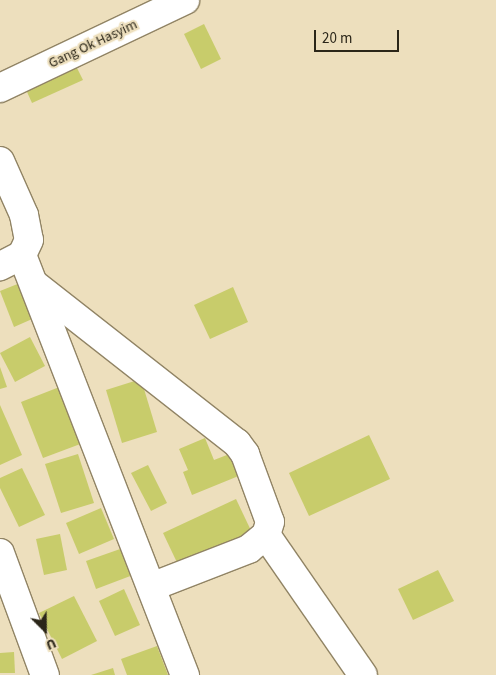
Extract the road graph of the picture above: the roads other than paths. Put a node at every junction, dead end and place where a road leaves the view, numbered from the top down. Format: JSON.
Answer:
{"nodes":[{"id":1,"x":185,"y":0,"type":"edge"},
{"id":2,"x":0,"y":88,"type":"edge"},
{"id":3,"x":0,"y":161,"type":"edge"},
{"id":4,"x":11,"y":260,"type":"edge"},
{"id":5,"x":34,"y":284,"type":"junction"},
{"id":6,"x":266,"y":535,"type":"junction"},
{"id":7,"x":0,"y":553,"type":"edge"},
{"id":8,"x":150,"y":588,"type":"junction"},
{"id":9,"x":45,"y":675,"type":"edge"},
{"id":10,"x":185,"y":675,"type":"edge"},
{"id":11,"x":363,"y":675,"type":"edge"}],
"edges":[{"from":1,"to":2,"type":"street","name":"Gang Ok Hasyim"},
{"from":3,"to":4,"type":"street"},
{"from":4,"to":5,"type":"street"},
{"from":5,"to":6,"type":"street"},
{"from":5,"to":8,"type":"street"},
{"from":6,"to":8,"type":"street"},
{"from":6,"to":11,"type":"street"},
{"from":7,"to":9,"type":"street"},
{"from":8,"to":10,"type":"street"}]}
